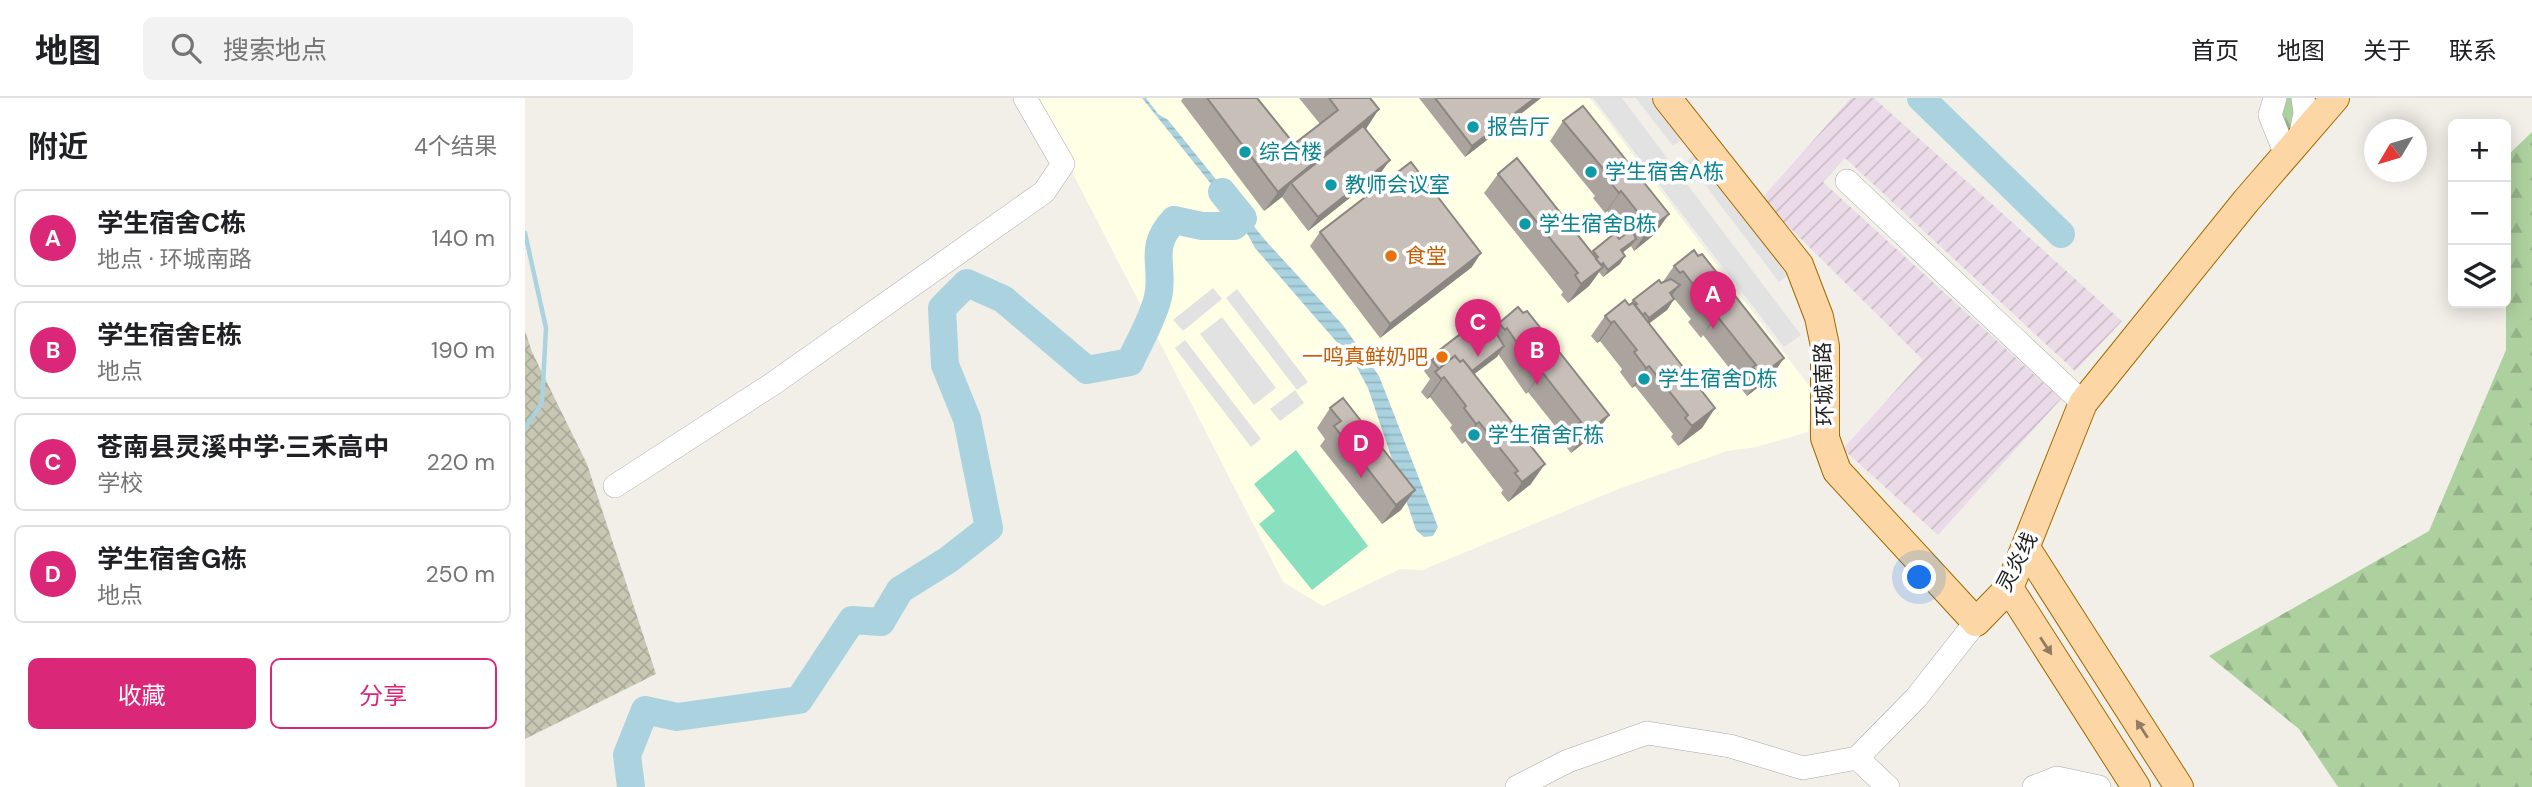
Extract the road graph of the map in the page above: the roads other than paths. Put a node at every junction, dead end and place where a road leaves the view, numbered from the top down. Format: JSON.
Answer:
{"nodes":[{"id":1,"x":1025,"y":98,"type":"edge"},
{"id":2,"x":1667,"y":98,"type":"edge"},
{"id":3,"x":2275,"y":98,"type":"edge"},
{"id":4,"x":2303,"y":98,"type":"edge"},
{"id":5,"x":2335,"y":98,"type":"edge"},
{"id":6,"x":2293,"y":147,"type":"junction"},
{"id":7,"x":1847,"y":181,"type":"dead end"},
{"id":8,"x":2083,"y":403,"type":"junction"},
{"id":9,"x":615,"y":486,"type":"dead end"},
{"id":10,"x":2026,"y":548,"type":"junction"},
{"id":11,"x":2009,"y":588,"type":"junction"},
{"id":12,"x":1976,"y":622,"type":"junction"},
{"id":13,"x":1857,"y":758,"type":"junction"},
{"id":14,"x":1517,"y":787,"type":"edge"},
{"id":15,"x":1888,"y":787,"type":"edge"},
{"id":16,"x":2034,"y":787,"type":"edge"},
{"id":17,"x":2099,"y":787,"type":"edge"},
{"id":18,"x":2136,"y":787,"type":"edge"},
{"id":19,"x":2179,"y":787,"type":"edge"}],
"edges":[{"from":1,"to":9,"type":"street"},
{"from":2,"to":12,"type":"main road","name":"环城南路"},
{"from":3,"to":6,"type":"street"},
{"from":4,"to":6,"type":"street"},
{"from":5,"to":6,"type":"main road","name":"灵炎线"},
{"from":6,"to":8,"type":"main road","name":"灵炎线"},
{"from":7,"to":8,"type":"street"},
{"from":8,"to":10,"type":"main road","name":"灵炎线"},
{"from":10,"to":11,"type":"main road","name":"灵炎线"},
{"from":19,"to":10,"type":"main road","one_way":true},
{"from":11,"to":12,"type":"main road","name":"灵炎线"},
{"from":11,"to":18,"type":"main road","one_way":true},
{"from":12,"to":13,"type":"street","name":"灵炎线"},
{"from":13,"to":14,"type":"street"},
{"from":13,"to":15,"type":"street"},
{"from":16,"to":17,"type":"street"}]}
